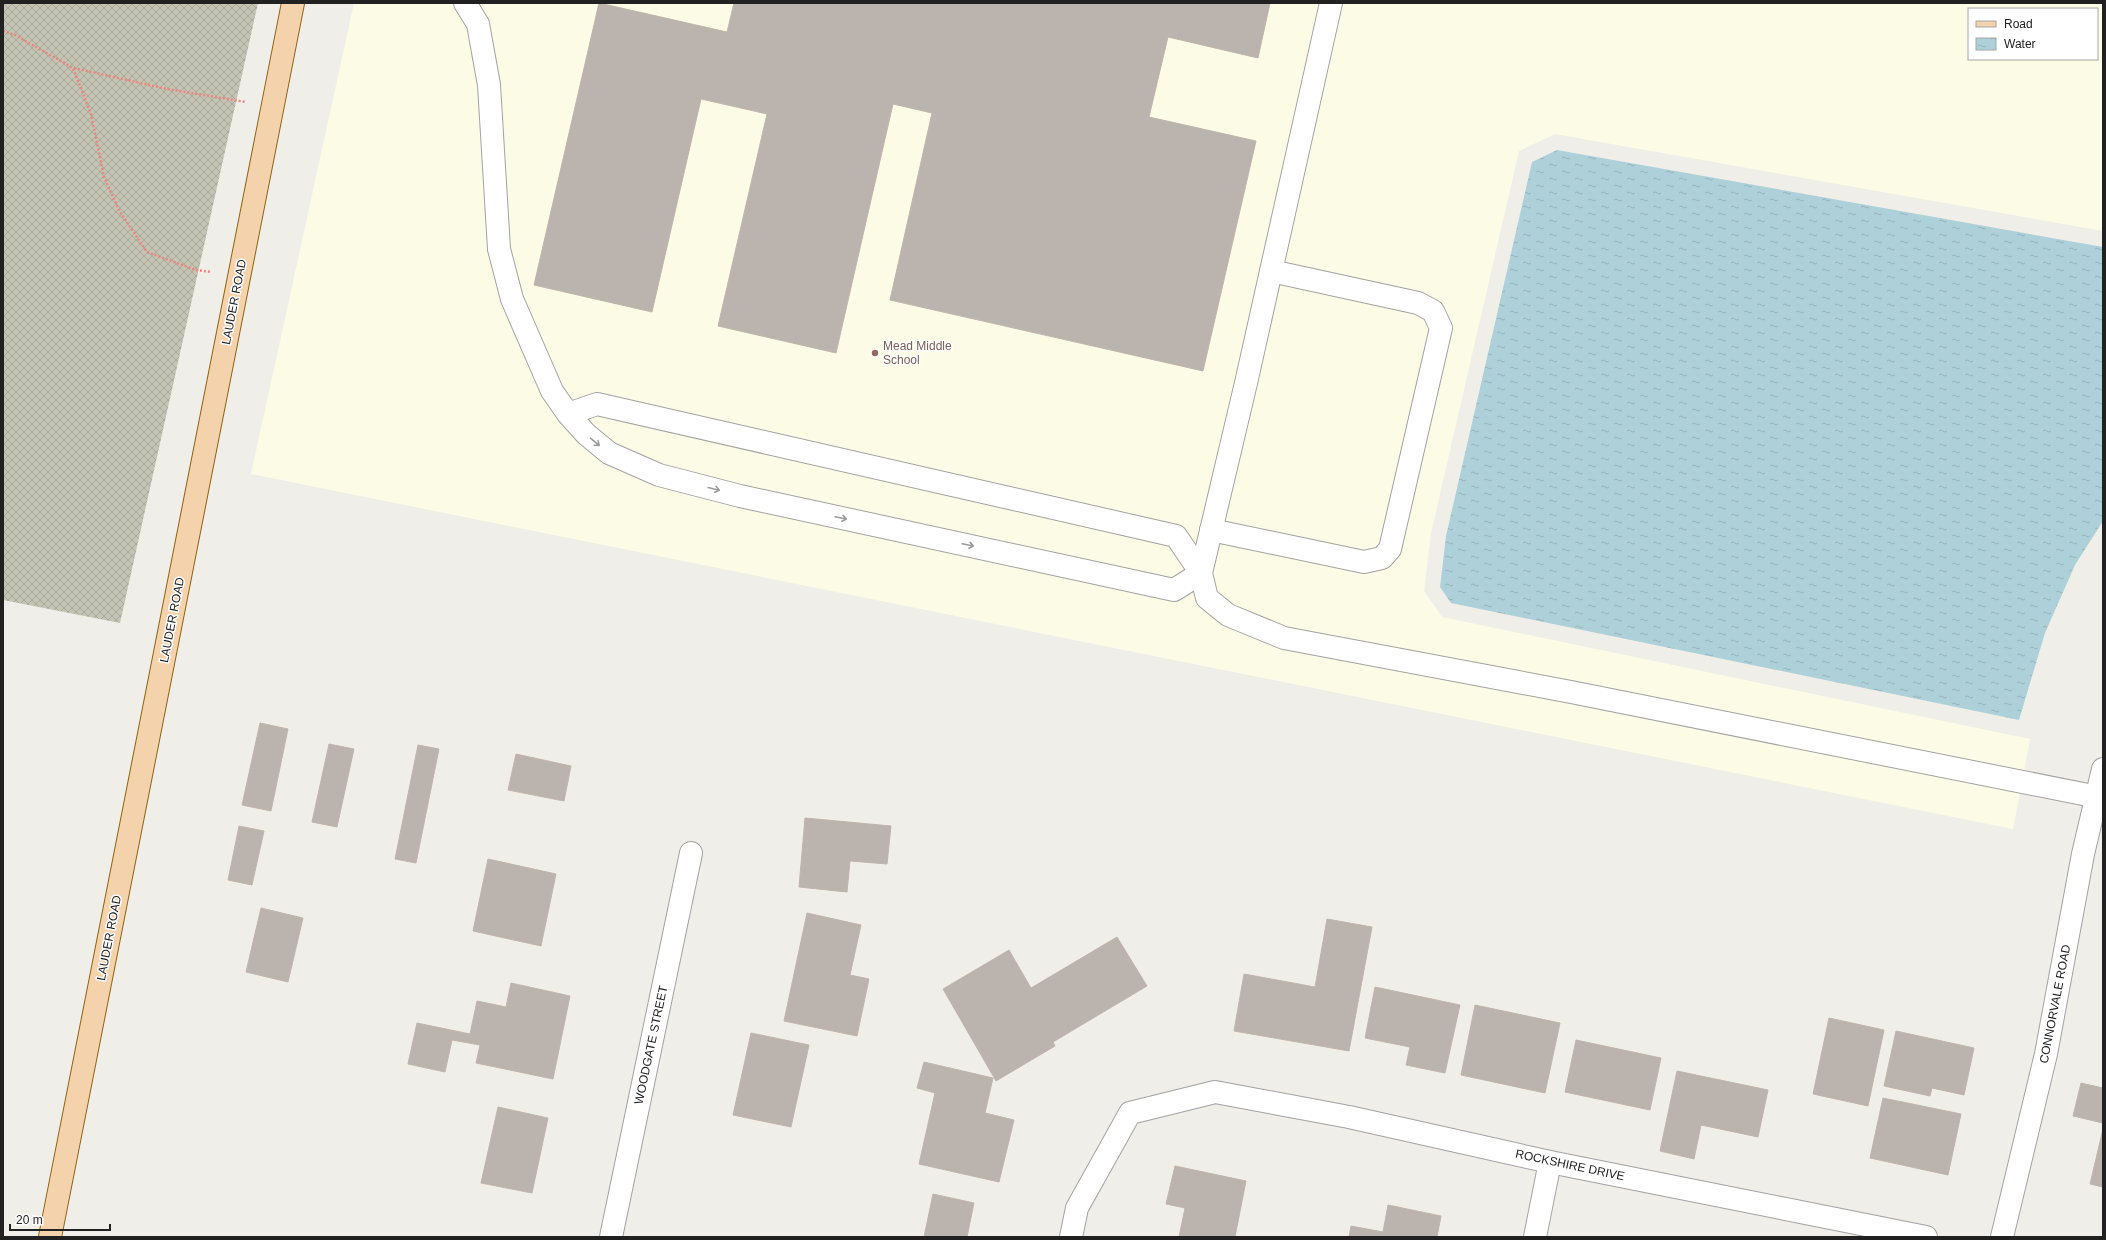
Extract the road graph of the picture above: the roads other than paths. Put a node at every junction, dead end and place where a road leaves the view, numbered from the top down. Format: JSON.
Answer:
{"nodes":[{"id":1,"x":293,"y":3,"type":"edge"},
{"id":2,"x":465,"y":3,"type":"edge"},
{"id":3,"x":1331,"y":3,"type":"edge"},
{"id":4,"x":1271,"y":271,"type":"junction"},
{"id":5,"x":568,"y":414,"type":"junction"},
{"id":6,"x":1211,"y":530,"type":"junction"},
{"id":7,"x":1201,"y":573,"type":"junction"},
{"id":8,"x":2103,"y":769,"type":"edge"},
{"id":9,"x":2100,"y":797,"type":"edge"},
{"id":10,"x":691,"y":853,"type":"dead end"},
{"id":11,"x":1550,"y":1162,"type":"junction"},
{"id":12,"x":50,"y":1237,"type":"edge"},
{"id":13,"x":611,"y":1237,"type":"edge"},
{"id":14,"x":1071,"y":1237,"type":"edge"},
{"id":15,"x":1534,"y":1237,"type":"edge"},
{"id":16,"x":1926,"y":1237,"type":"edge"},
{"id":17,"x":2002,"y":1237,"type":"edge"}],
"edges":[{"from":1,"to":12,"type":"main road","name":"LAUDER ROAD"},
{"from":2,"to":5,"type":"street"},
{"from":3,"to":4,"type":"street"},
{"from":4,"to":6,"type":"street"},
{"from":4,"to":6,"type":"street"},
{"from":5,"to":7,"type":"street"},
{"from":5,"to":7,"type":"street","one_way":true},
{"from":6,"to":7,"type":"street"},
{"from":7,"to":9,"type":"street"},
{"from":8,"to":9,"type":"street","name":"CONNORVALE ROAD"},
{"from":9,"to":17,"type":"street","name":"CONNORVALE ROAD"},
{"from":10,"to":13,"type":"street","name":"WOODGATE STREET"},
{"from":11,"to":14,"type":"street","name":"ROCKSHIRE DRIVE"},
{"from":11,"to":15,"type":"street"},
{"from":11,"to":16,"type":"street","name":"ROCKSHIRE DRIVE"}]}
